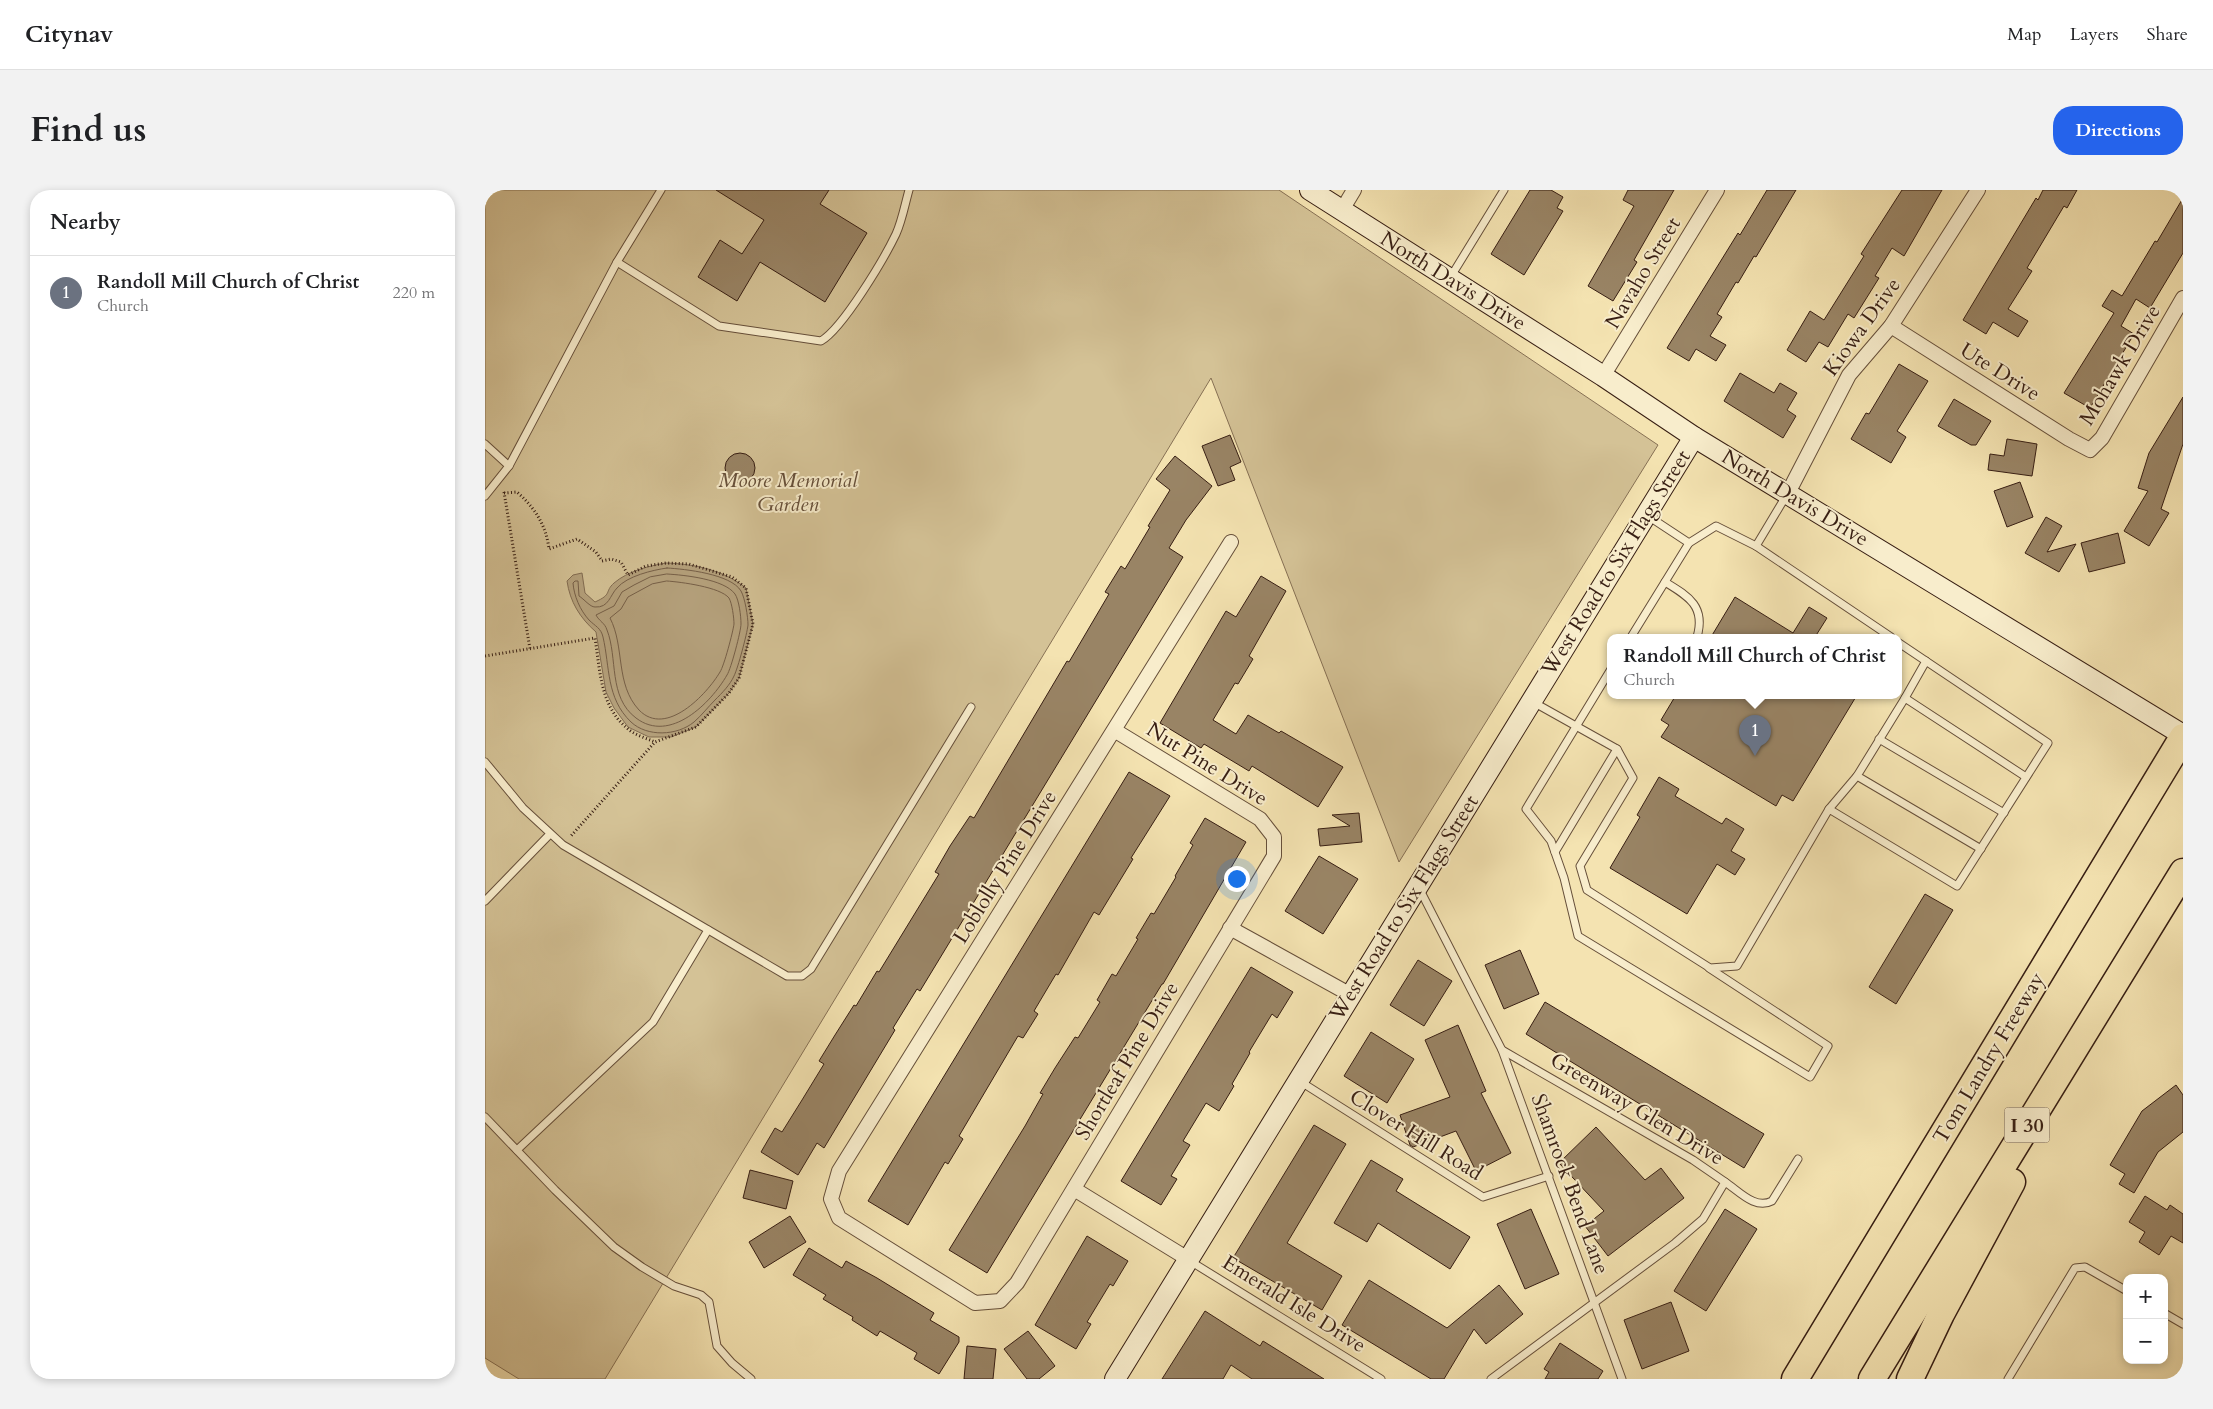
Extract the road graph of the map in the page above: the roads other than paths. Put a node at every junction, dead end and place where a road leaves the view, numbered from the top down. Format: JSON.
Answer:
{"nodes":[{"id":1,"x":909,"y":190,"type":"edge"},
{"id":2,"x":1310,"y":190,"type":"edge"},
{"id":3,"x":1354,"y":190,"type":"edge"},
{"id":4,"x":1504,"y":190,"type":"edge"},
{"id":5,"x":1717,"y":190,"type":"edge"},
{"id":6,"x":1978,"y":190,"type":"edge"},
{"id":7,"x":659,"y":191,"type":"edge"},
{"id":8,"x":1342,"y":210,"type":"junction"},
{"id":9,"x":617,"y":262,"type":"junction"},
{"id":10,"x":1450,"y":279,"type":"junction"},
{"id":11,"x":2183,"y":298,"type":"edge"},
{"id":12,"x":1891,"y":326,"type":"junction"},
{"id":13,"x":1603,"y":376,"type":"junction"},
{"id":14,"x":1694,"y":437,"type":"junction"},
{"id":15,"x":485,"y":444,"type":"edge"},
{"id":16,"x":2090,"y":450,"type":"joint"},
{"id":17,"x":509,"y":466,"type":"junction"},
{"id":18,"x":1788,"y":493,"type":"junction"},
{"id":19,"x":485,"y":496,"type":"edge"},
{"id":20,"x":1646,"y":515,"type":"junction"},
{"id":21,"x":1231,"y":542,"type":"dead end"},
{"id":22,"x":1689,"y":543,"type":"junction"},
{"id":23,"x":1755,"y":546,"type":"junction"},
{"id":24,"x":1665,"y":582,"type":"junction"},
{"id":25,"x":1633,"y":634,"type":"edge"},
{"id":26,"x":1698,"y":634,"type":"edge"},
{"id":27,"x":1887,"y":634,"type":"edge"},
{"id":28,"x":1902,"y":645,"type":"edge"},
{"id":29,"x":1926,"y":661,"type":"junction"},
{"id":30,"x":1607,"y":678,"type":"edge"},
{"id":31,"x":1905,"y":698,"type":"junction"},
{"id":32,"x":1531,"y":701,"type":"junction"},
{"id":33,"x":971,"y":707,"type":"dead end"},
{"id":34,"x":1576,"y":726,"type":"junction"},
{"id":35,"x":1115,"y":730,"type":"junction"},
{"id":36,"x":2183,"y":736,"type":"edge"},
{"id":37,"x":1879,"y":739,"type":"junction"},
{"id":38,"x":1617,"y":749,"type":"junction"},
{"id":39,"x":485,"y":762,"type":"edge"},
{"id":40,"x":1857,"y":776,"type":"junction"},
{"id":41,"x":2026,"y":777,"type":"junction"},
{"id":42,"x":1829,"y":810,"type":"junction"},
{"id":43,"x":2003,"y":813,"type":"junction"},
{"id":44,"x":550,"y":834,"type":"junction"},
{"id":45,"x":1274,"y":836,"type":"joint"},
{"id":46,"x":1981,"y":849,"type":"junction"},
{"id":47,"x":1555,"y":852,"type":"junction"},
{"id":48,"x":2183,"y":874,"type":"edge"},
{"id":49,"x":1418,"y":886,"type":"junction"},
{"id":50,"x":485,"y":901,"type":"edge"},
{"id":51,"x":1231,"y":928,"type":"junction"},
{"id":52,"x":708,"y":930,"type":"junction"},
{"id":53,"x":1707,"y":966,"type":"junction"},
{"id":54,"x":1351,"y":995,"type":"junction"},
{"id":55,"x":1502,"y":1050,"type":"junction"},
{"id":56,"x":1298,"y":1081,"type":"junction"},
{"id":57,"x":485,"y":1117,"type":"edge"},
{"id":58,"x":517,"y":1150,"type":"junction"},
{"id":59,"x":1798,"y":1159,"type":"dead end"},
{"id":60,"x":1549,"y":1176,"type":"junction"},
{"id":61,"x":1725,"y":1182,"type":"junction"},
{"id":62,"x":1074,"y":1189,"type":"junction"},
{"id":63,"x":1188,"y":1259,"type":"junction"},
{"id":64,"x":2123,"y":1289,"type":"edge"},
{"id":65,"x":1001,"y":1301,"type":"joint"},
{"id":66,"x":1595,"y":1302,"type":"junction"},
{"id":67,"x":2168,"y":1315,"type":"edge"},
{"id":68,"x":2183,"y":1324,"type":"edge"},
{"id":69,"x":751,"y":1379,"type":"edge"},
{"id":70,"x":1115,"y":1379,"type":"edge"},
{"id":71,"x":1381,"y":1379,"type":"edge"},
{"id":72,"x":1491,"y":1379,"type":"edge"},
{"id":73,"x":1622,"y":1379,"type":"edge"},
{"id":74,"x":1793,"y":1379,"type":"edge"},
{"id":75,"x":1872,"y":1379,"type":"edge"},
{"id":76,"x":1910,"y":1379,"type":"edge"},
{"id":77,"x":2008,"y":1379,"type":"edge"}],
"edges":[{"from":1,"to":9,"type":"lane"},
{"from":2,"to":8,"type":"street","name":"North Davis Drive"},
{"from":3,"to":8,"type":"street"},
{"from":4,"to":10,"type":"lane"},
{"from":5,"to":13,"type":"street","name":"Navaho Street"},
{"from":6,"to":12,"type":"street","name":"Kiowa Drive"},
{"from":7,"to":9,"type":"lane"},
{"from":8,"to":10,"type":"street","name":"North Davis Drive"},
{"from":9,"to":17,"type":"lane"},
{"from":10,"to":13,"type":"street","name":"North Davis Drive"},
{"from":11,"to":16,"type":"street","name":"Mohawk Drive"},
{"from":12,"to":16,"type":"street","name":"Ute Drive"},
{"from":12,"to":18,"type":"street","name":"Kiowa Drive"},
{"from":13,"to":14,"type":"street","name":"North Davis Drive"},
{"from":14,"to":18,"type":"street","name":"North Davis Drive"},
{"from":14,"to":20,"type":"street","name":"West Road to Six Flags Street"},
{"from":15,"to":17,"type":"lane"},
{"from":17,"to":19,"type":"lane"},
{"from":18,"to":23,"type":"lane"},
{"from":18,"to":36,"type":"street","name":"North Davis Drive"},
{"from":20,"to":22,"type":"lane"},
{"from":20,"to":32,"type":"street","name":"West Road to Six Flags Street"},
{"from":21,"to":35,"type":"street","name":"Loblolly Pine Drive"},
{"from":22,"to":23,"type":"lane"},
{"from":22,"to":24,"type":"lane"},
{"from":23,"to":27,"type":"lane"},
{"from":24,"to":25,"type":"lane"},
{"from":24,"to":26,"type":"lane"},
{"from":28,"to":29,"type":"lane"},
{"from":29,"to":31,"type":"lane"},
{"from":29,"to":41,"type":"lane"},
{"from":30,"to":34,"type":"lane"},
{"from":31,"to":37,"type":"lane"},
{"from":31,"to":41,"type":"lane"},
{"from":32,"to":34,"type":"lane"},
{"from":32,"to":49,"type":"street","name":"West Road to Six Flags Street"},
{"from":33,"to":52,"type":"lane"},
{"from":34,"to":38,"type":"lane"},
{"from":34,"to":47,"type":"lane"},
{"from":35,"to":45,"type":"street","name":"Nut Pine Drive"},
{"from":35,"to":65,"type":"street","name":"Loblolly Pine Drive"},
{"from":36,"to":74,"type":"highway","name":"Tom Landry Freeway"},
{"from":37,"to":40,"type":"lane"},
{"from":37,"to":43,"type":"lane"},
{"from":38,"to":47,"type":"lane"},
{"from":38,"to":53,"type":"lane"},
{"from":39,"to":44,"type":"lane"},
{"from":40,"to":42,"type":"lane"},
{"from":40,"to":46,"type":"lane"},
{"from":41,"to":43,"type":"lane"},
{"from":42,"to":46,"type":"lane"},
{"from":42,"to":53,"type":"lane"},
{"from":43,"to":46,"type":"lane"},
{"from":44,"to":50,"type":"lane"},
{"from":44,"to":52,"type":"lane"},
{"from":45,"to":51,"type":"street","name":"Shortleaf Pine Drive"},
{"from":47,"to":53,"type":"lane"},
{"from":48,"to":75,"type":"highway","number":"I 30"},
{"from":48,"to":76,"type":"highway"},
{"from":49,"to":54,"type":"street","name":"West Road to Six Flags Street"},
{"from":49,"to":55,"type":"lane"},
{"from":51,"to":54,"type":"street"},
{"from":51,"to":62,"type":"street","name":"Shortleaf Pine Drive"},
{"from":52,"to":58,"type":"lane"},
{"from":54,"to":56,"type":"street","name":"West Road to Six Flags Street"},
{"from":55,"to":60,"type":"lane","name":"Shamrock Bend Lane"},
{"from":55,"to":61,"type":"lane","name":"Greenway Glen Drive"},
{"from":56,"to":60,"type":"lane","name":"Clover Hill Road"},
{"from":56,"to":63,"type":"street","name":"West Road to Six Flags Street"},
{"from":57,"to":58,"type":"lane"},
{"from":58,"to":69,"type":"lane"},
{"from":59,"to":61,"type":"lane"},
{"from":60,"to":66,"type":"lane","name":"Shamrock Bend Lane"},
{"from":61,"to":66,"type":"lane","name":"Greenway Glen Drive"},
{"from":62,"to":63,"type":"street"},
{"from":62,"to":65,"type":"street","name":"Shortleaf Pine Drive"},
{"from":63,"to":70,"type":"street","name":"West Road to Six Flags Street"},
{"from":63,"to":71,"type":"lane","name":"Emerald Isle Drive"},
{"from":64,"to":77,"type":"lane"},
{"from":66,"to":72,"type":"lane","name":"Greenway Glen Drive"},
{"from":66,"to":73,"type":"lane","name":"Shamrock Bend Lane"},
{"from":67,"to":68,"type":"lane"}]}
